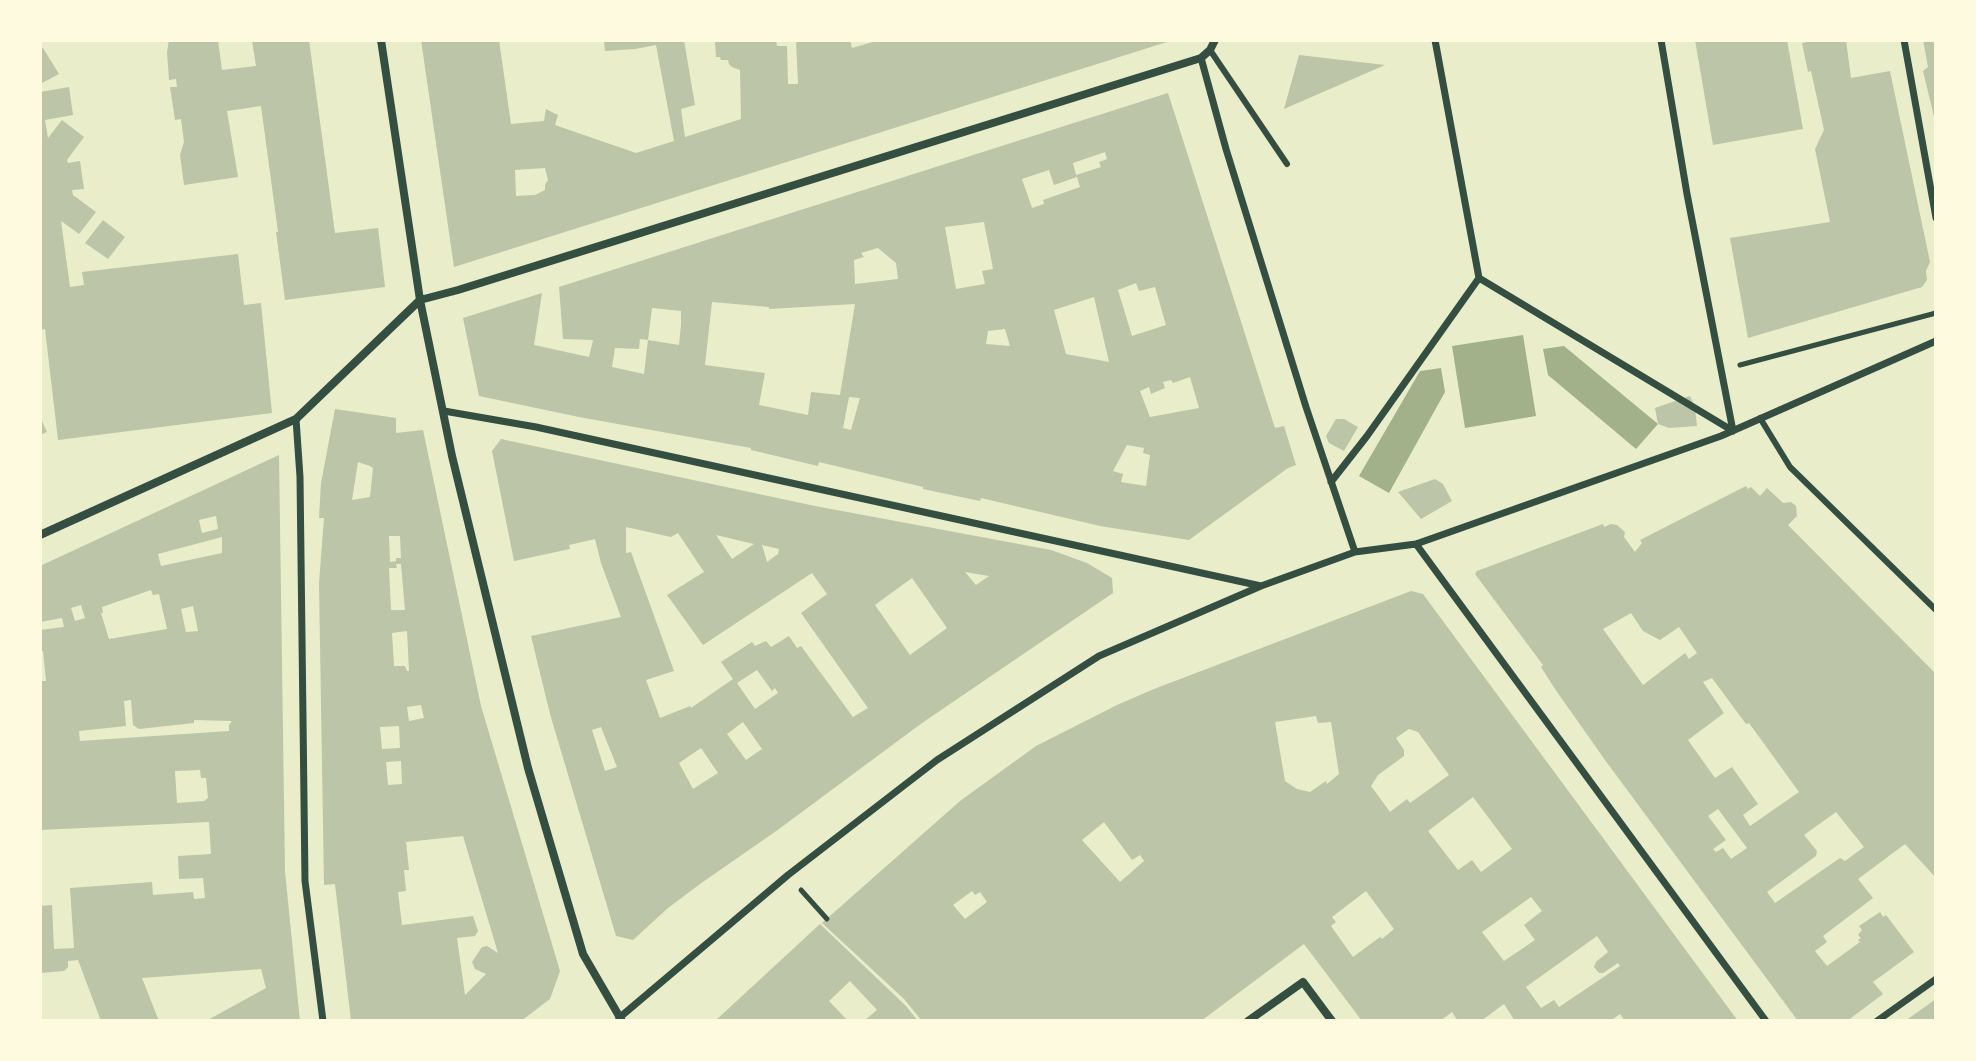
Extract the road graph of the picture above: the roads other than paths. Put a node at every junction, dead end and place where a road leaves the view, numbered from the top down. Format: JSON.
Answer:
{"nodes":[{"id":1,"x":381,"y":40,"type":"edge"},
{"id":2,"x":1215,"y":40,"type":"edge"},
{"id":3,"x":1435,"y":40,"type":"edge"},
{"id":4,"x":1661,"y":40,"type":"edge"},
{"id":5,"x":1904,"y":40,"type":"edge"},
{"id":6,"x":1210,"y":50,"type":"junction"},
{"id":7,"x":1201,"y":58,"type":"junction"},
{"id":8,"x":1287,"y":164,"type":"dead end"},
{"id":9,"x":1936,"y":218,"type":"edge"},
{"id":10,"x":1479,"y":278,"type":"junction"},
{"id":11,"x":420,"y":300,"type":"junction"},
{"id":12,"x":1936,"y":341,"type":"edge"},
{"id":13,"x":444,"y":411,"type":"junction"},
{"id":14,"x":1760,"y":418,"type":"junction"},
{"id":15,"x":296,"y":419,"type":"junction"},
{"id":16,"x":1733,"y":431,"type":"junction"},
{"id":17,"x":1331,"y":482,"type":"junction"},
{"id":18,"x":40,"y":535,"type":"edge"},
{"id":19,"x":1416,"y":544,"type":"junction"},
{"id":20,"x":1355,"y":552,"type":"junction"},
{"id":21,"x":1261,"y":586,"type":"junction"},
{"id":22,"x":1936,"y":610,"type":"edge"},
{"id":23,"x":1936,"y":979,"type":"edge"},
{"id":24,"x":618,"y":1020,"type":"edge"},
{"id":25,"x":323,"y":1021,"type":"edge"},
{"id":26,"x":1248,"y":1021,"type":"edge"},
{"id":27,"x":1332,"y":1021,"type":"edge"},
{"id":28,"x":1766,"y":1021,"type":"edge"},
{"id":29,"x":1877,"y":1021,"type":"edge"}],
"edges":[{"from":1,"to":11,"type":"street"},
{"from":2,"to":6,"type":"street"},
{"from":3,"to":10,"type":"street"},
{"from":4,"to":16,"type":"street"},
{"from":5,"to":9,"type":"street"},
{"from":6,"to":7,"type":"street"},
{"from":6,"to":8,"type":"lane"},
{"from":7,"to":11,"type":"street"},
{"from":7,"to":17,"type":"street"},
{"from":10,"to":16,"type":"street"},
{"from":10,"to":17,"type":"street"},
{"from":11,"to":13,"type":"street"},
{"from":11,"to":15,"type":"street"},
{"from":12,"to":14,"type":"street"},
{"from":13,"to":21,"type":"street"},
{"from":13,"to":24,"type":"street"},
{"from":14,"to":16,"type":"street"},
{"from":14,"to":22,"type":"lane"},
{"from":15,"to":18,"type":"street"},
{"from":15,"to":25,"type":"street"},
{"from":16,"to":19,"type":"street"},
{"from":17,"to":20,"type":"street"},
{"from":19,"to":20,"type":"street"},
{"from":19,"to":28,"type":"street"},
{"from":20,"to":21,"type":"street"},
{"from":21,"to":24,"type":"street"},
{"from":23,"to":29,"type":"street"},
{"from":26,"to":27,"type":"street"}]}
